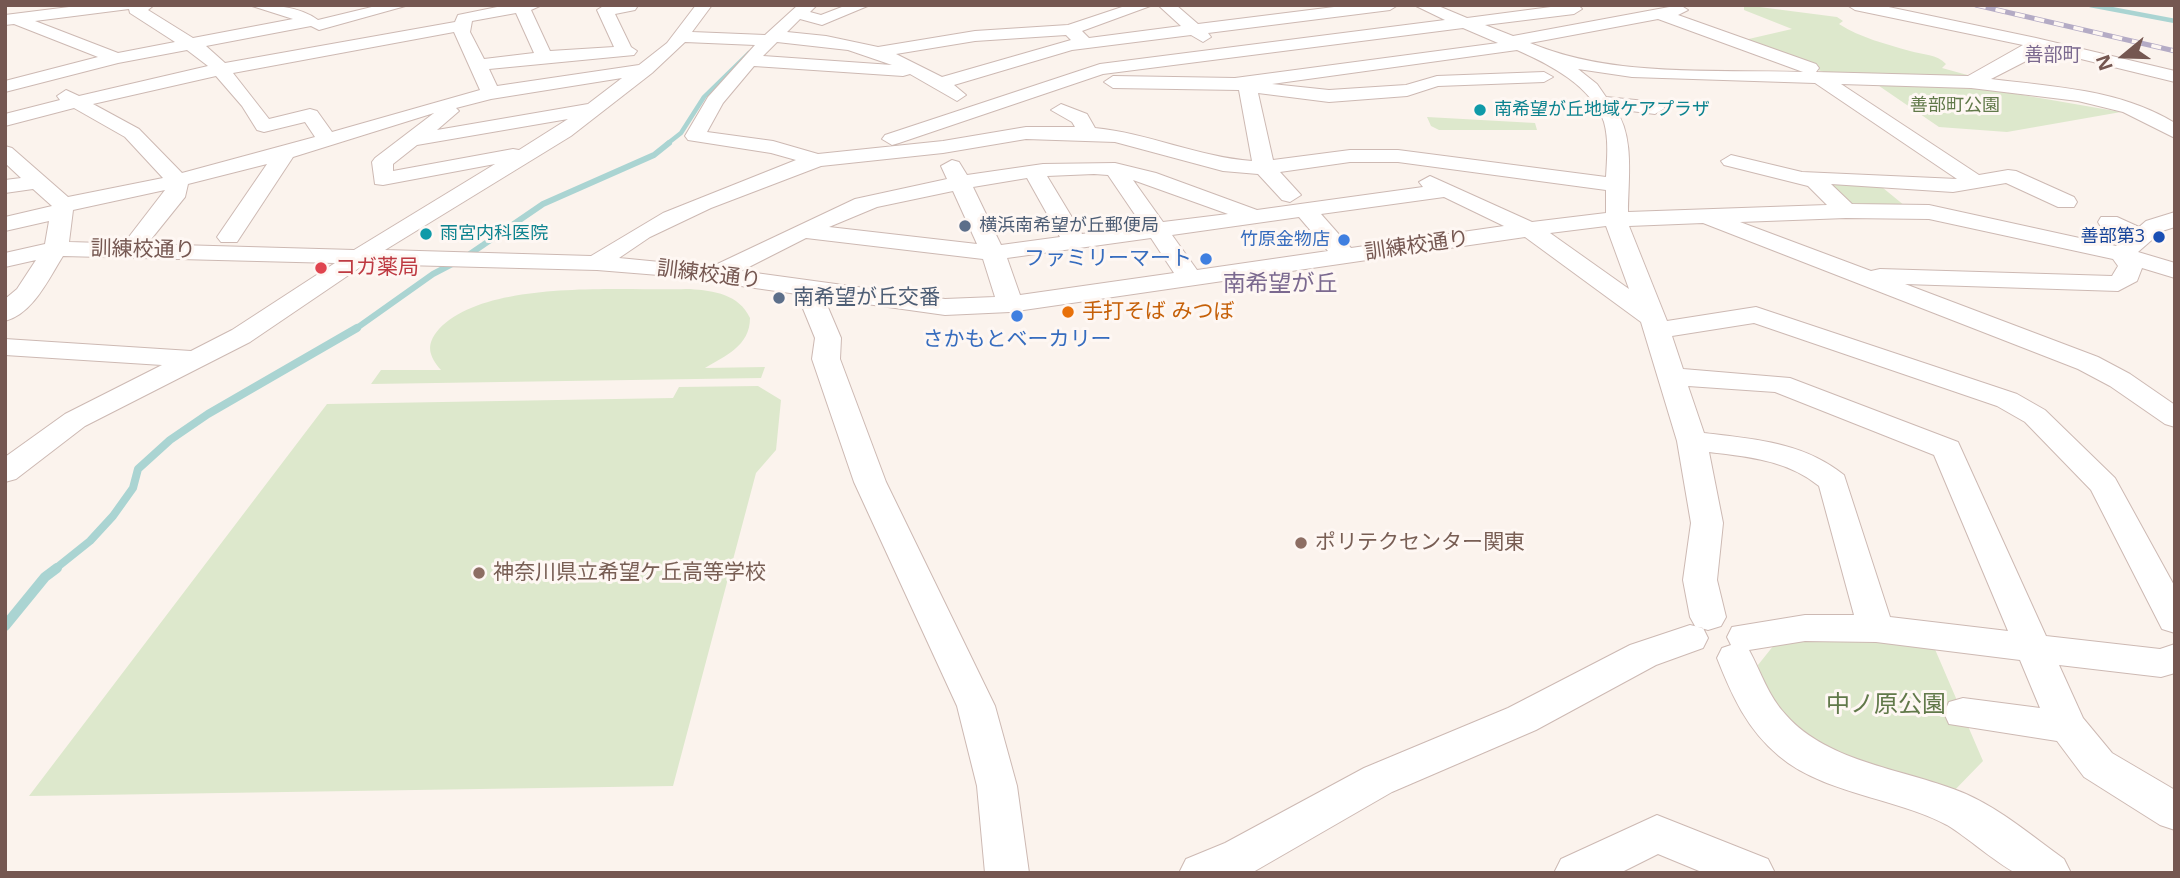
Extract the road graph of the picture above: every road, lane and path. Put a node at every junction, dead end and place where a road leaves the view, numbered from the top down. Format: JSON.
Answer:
{"nodes":[{"id":1,"x":126,"y":5,"type":"edge"},
{"id":2,"x":146,"y":5,"type":"edge"},
{"id":3,"x":401,"y":5,"type":"edge"},
{"id":4,"x":704,"y":5,"type":"edge"},
{"id":5,"x":862,"y":5,"type":"edge"},
{"id":6,"x":1145,"y":5,"type":"edge"},
{"id":7,"x":1166,"y":5,"type":"edge"},
{"id":8,"x":1390,"y":5,"type":"edge"},
{"id":9,"x":1422,"y":5,"type":"edge"},
{"id":10,"x":1507,"y":5,"type":"edge"},
{"id":11,"x":1691,"y":5,"type":"edge"},
{"id":12,"x":1855,"y":5,"type":"edge"},
{"id":13,"x":1920,"y":5,"type":"edge"},
{"id":14,"x":265,"y":6,"type":"edge"},
{"id":15,"x":526,"y":6,"type":"edge"},
{"id":16,"x":629,"y":7,"type":"edge"},
{"id":17,"x":1567,"y":7,"type":"edge"},
{"id":18,"x":67,"y":9,"type":"edge"},
{"id":19,"x":804,"y":9,"type":"edge"},
{"id":20,"x":1660,"y":13,"type":"junction"},
{"id":21,"x":10,"y":14,"type":"edge"},
{"id":22,"x":1534,"y":15,"type":"junction"},
{"id":23,"x":315,"y":23,"type":"junction"},
{"id":24,"x":1468,"y":23,"type":"junction"},
{"id":25,"x":1612,"y":23,"type":"junction"},
{"id":26,"x":462,"y":26,"type":"junction"},
{"id":27,"x":1194,"y":29,"type":"junction"},
{"id":28,"x":1070,"y":30,"type":"junction"},
{"id":29,"x":683,"y":37,"type":"junction"},
{"id":30,"x":772,"y":38,"type":"junction"},
{"id":31,"x":1086,"y":43,"type":"junction"},
{"id":32,"x":1519,"y":43,"type":"junction"},
{"id":33,"x":2036,"y":43,"type":"junction"},
{"id":34,"x":190,"y":44,"type":"junction"},
{"id":35,"x":339,"y":48,"type":"junction"},
{"id":36,"x":881,"y":52,"type":"junction"},
{"id":37,"x":1222,"y":53,"type":"junction"},
{"id":38,"x":544,"y":57,"type":"junction"},
{"id":39,"x":117,"y":58,"type":"junction"},
{"id":40,"x":1185,"y":58,"type":"junction"},
{"id":41,"x":749,"y":60,"type":"junction"},
{"id":42,"x":2175,"y":64,"type":"edge"},
{"id":43,"x":480,"y":65,"type":"junction"},
{"id":44,"x":646,"y":69,"type":"junction"},
{"id":45,"x":1100,"y":69,"type":"junction"},
{"id":46,"x":5,"y":70,"type":"edge"},
{"id":47,"x":219,"y":70,"type":"junction"},
{"id":48,"x":1551,"y":71,"type":"junction"},
{"id":49,"x":921,"y":72,"type":"junction"},
{"id":50,"x":1828,"y":78,"type":"junction"},
{"id":51,"x":35,"y":79,"type":"junction"},
{"id":52,"x":1069,"y":81,"type":"junction"},
{"id":53,"x":1972,"y":82,"type":"junction"},
{"id":54,"x":940,"y":83,"type":"junction"},
{"id":55,"x":1180,"y":85,"type":"junction"},
{"id":56,"x":1213,"y":85,"type":"junction"},
{"id":57,"x":1241,"y":85,"type":"junction"},
{"id":58,"x":5,"y":87,"type":"edge"},
{"id":59,"x":2165,"y":88,"type":"edge"},
{"id":60,"x":1038,"y":91,"type":"junction"},
{"id":61,"x":491,"y":93,"type":"junction"},
{"id":62,"x":464,"y":100,"type":"junction"},
{"id":63,"x":75,"y":101,"type":"junction"},
{"id":64,"x":2099,"y":101,"type":"junction"},
{"id":65,"x":1603,"y":102,"type":"junction"},
{"id":66,"x":1654,"y":108,"type":"dead end"},
{"id":67,"x":593,"y":110,"type":"junction"},
{"id":68,"x":978,"y":110,"type":"junction"},
{"id":69,"x":1061,"y":110,"type":"dead end"},
{"id":70,"x":5,"y":120,"type":"edge"},
{"id":71,"x":2175,"y":132,"type":"edge"},
{"id":72,"x":1083,"y":133,"type":"junction"},
{"id":73,"x":1010,"y":136,"type":"junction"},
{"id":74,"x":327,"y":140,"type":"junction"},
{"id":75,"x":409,"y":140,"type":"junction"},
{"id":76,"x":1151,"y":146,"type":"junction"},
{"id":77,"x":943,"y":147,"type":"junction"},
{"id":78,"x":5,"y":152,"type":"edge"},
{"id":79,"x":285,"y":153,"type":"junction"},
{"id":80,"x":531,"y":154,"type":"junction"},
{"id":81,"x":1370,"y":154,"type":"junction"},
{"id":82,"x":817,"y":160,"type":"junction"},
{"id":83,"x":1731,"y":161,"type":"dead end"},
{"id":84,"x":1264,"y":168,"type":"junction"},
{"id":85,"x":1115,"y":169,"type":"junction"},
{"id":86,"x":1035,"y":173,"type":"junction"},
{"id":87,"x":178,"y":181,"type":"junction"},
{"id":88,"x":1815,"y":181,"type":"junction"},
{"id":89,"x":1974,"y":181,"type":"junction"},
{"id":90,"x":40,"y":182,"type":"junction"},
{"id":91,"x":960,"y":183,"type":"junction"},
{"id":92,"x":1615,"y":185,"type":"junction"},
{"id":93,"x":5,"y":187,"type":"edge"},
{"id":94,"x":1447,"y":190,"type":"junction"},
{"id":95,"x":1297,"y":202,"type":"junction"},
{"id":96,"x":2066,"y":202,"type":"dead end"},
{"id":97,"x":62,"y":209,"type":"junction"},
{"id":98,"x":1846,"y":211,"type":"junction"},
{"id":99,"x":1255,"y":214,"type":"junction"},
{"id":100,"x":1706,"y":216,"type":"junction"},
{"id":101,"x":1617,"y":218,"type":"junction"},
{"id":102,"x":2175,"y":219,"type":"edge"},
{"id":103,"x":2109,"y":222,"type":"dead end"},
{"id":104,"x":5,"y":224,"type":"edge"},
{"id":105,"x":1155,"y":229,"type":"junction"},
{"id":106,"x":1530,"y":230,"type":"junction"},
{"id":107,"x":807,"y":231,"type":"junction"},
{"id":108,"x":2141,"y":236,"type":"junction"},
{"id":109,"x":229,"y":237,"type":"dead end"},
{"id":110,"x":140,"y":238,"type":"dead end"},
{"id":111,"x":1074,"y":240,"type":"junction"},
{"id":112,"x":56,"y":249,"type":"junction"},
{"id":113,"x":993,"y":253,"type":"junction"},
{"id":114,"x":2121,"y":254,"type":"junction"},
{"id":115,"x":359,"y":256,"type":"junction"},
{"id":116,"x":1345,"y":256,"type":"junction"},
{"id":117,"x":5,"y":260,"type":"edge"},
{"id":118,"x":597,"y":263,"type":"junction"},
{"id":119,"x":2175,"y":271,"type":"edge"},
{"id":120,"x":1853,"y":274,"type":"junction"},
{"id":121,"x":713,"y":275,"type":"junction"},
{"id":122,"x":1190,"y":278,"type":"junction"},
{"id":123,"x":806,"y":286,"type":"junction"},
{"id":124,"x":1010,"y":304,"type":"junction"},
{"id":125,"x":5,"y":313,"type":"edge"},
{"id":126,"x":1655,"y":324,"type":"junction"},
{"id":127,"x":5,"y":347,"type":"edge"},
{"id":128,"x":195,"y":359,"type":"junction"},
{"id":129,"x":1671,"y":376,"type":"junction"},
{"id":130,"x":2175,"y":418,"type":"edge"},
{"id":131,"x":1692,"y":441,"type":"junction"},
{"id":132,"x":5,"y":472,"type":"edge"},
{"id":133,"x":2167,"y":587,"type":"edge"},
{"id":134,"x":2175,"y":620,"type":"edge"},
{"id":135,"x":1699,"y":627,"type":"junction"},
{"id":136,"x":1876,"y":629,"type":"junction"},
{"id":137,"x":1740,"y":648,"type":"junction"},
{"id":138,"x":2032,"y":649,"type":"junction"},
{"id":139,"x":2175,"y":658,"type":"edge"},
{"id":140,"x":1963,"y":713,"type":"dead end"},
{"id":141,"x":2068,"y":727,"type":"junction"},
{"id":142,"x":2175,"y":813,"type":"edge"},
{"id":143,"x":1007,"y":873,"type":"edge"},
{"id":144,"x":1201,"y":873,"type":"edge"},
{"id":145,"x":1576,"y":873,"type":"edge"},
{"id":146,"x":1754,"y":873,"type":"edge"},
{"id":147,"x":2049,"y":873,"type":"edge"}],
"edges":[{"from":1,"to":18,"type":"street"},
{"from":2,"to":34,"type":"street"},
{"from":3,"to":23,"type":"street"},
{"from":4,"to":29,"type":"street"},
{"from":5,"to":19,"type":"street"},
{"from":6,"to":28,"type":"street"},
{"from":7,"to":27,"type":"street"},
{"from":8,"to":27,"type":"street"},
{"from":9,"to":24,"type":"street"},
{"from":10,"to":22,"type":"street"},
{"from":11,"to":20,"type":"street"},
{"from":12,"to":33,"type":"street"},
{"from":13,"to":42,"type":"street"},
{"from":14,"to":23,"type":"street"},
{"from":15,"to":26,"type":"street"},
{"from":15,"to":38,"type":"street"},
{"from":16,"to":38,"type":"street"},
{"from":17,"to":22,"type":"street"},
{"from":17,"to":25,"type":"street"},
{"from":18,"to":21,"type":"street"},
{"from":19,"to":30,"type":"street"},
{"from":20,"to":25,"type":"street"},
{"from":20,"to":50,"type":"street"},
{"from":21,"to":39,"type":"street"},
{"from":22,"to":24,"type":"street"},
{"from":23,"to":34,"type":"street"},
{"from":23,"to":35,"type":"street"},
{"from":24,"to":32,"type":"street"},
{"from":24,"to":37,"type":"street"},
{"from":25,"to":32,"type":"street"},
{"from":26,"to":35,"type":"street"},
{"from":26,"to":43,"type":"street"},
{"from":27,"to":31,"type":"street"},
{"from":27,"to":37,"type":"street"},
{"from":28,"to":31,"type":"street"},
{"from":28,"to":36,"type":"street"},
{"from":29,"to":30,"type":"street"},
{"from":29,"to":44,"type":"street"},
{"from":30,"to":36,"type":"street"},
{"from":30,"to":41,"type":"street"},
{"from":31,"to":45,"type":"street"},
{"from":31,"to":54,"type":"street"},
{"from":32,"to":48,"type":"street"},
{"from":32,"to":57,"type":"street"},
{"from":33,"to":53,"type":"street"},
{"from":33,"to":59,"type":"street"},
{"from":34,"to":39,"type":"street"},
{"from":34,"to":47,"type":"street"},
{"from":35,"to":47,"type":"street"},
{"from":36,"to":49,"type":"street"},
{"from":37,"to":40,"type":"street"},
{"from":38,"to":43,"type":"street"},
{"from":39,"to":51,"type":"street"},
{"from":40,"to":45,"type":"street"},
{"from":40,"to":56,"type":"street"},
{"from":41,"to":49,"type":"street"},
{"from":41,"to":82,"type":"street"},
{"from":43,"to":61,"type":"street"},
{"from":44,"to":61,"type":"street"},
{"from":44,"to":67,"type":"street"},
{"from":45,"to":52,"type":"street"},
{"from":46,"to":51,"type":"street"},
{"from":47,"to":63,"type":"street"},
{"from":47,"to":74,"type":"street"},
{"from":48,"to":50,"type":"street"},
{"from":48,"to":57,"type":"street"},
{"from":48,"to":65,"type":"street"},
{"from":49,"to":54,"type":"street"},
{"from":50,"to":53,"type":"street"},
{"from":50,"to":89,"type":"street"},
{"from":51,"to":58,"type":"street"},
{"from":51,"to":63,"type":"street"},
{"from":52,"to":55,"type":"street"},
{"from":52,"to":60,"type":"street"},
{"from":53,"to":64,"type":"street"},
{"from":54,"to":60,"type":"street"},
{"from":54,"to":68,"type":"street"},
{"from":55,"to":56,"type":"street"},
{"from":55,"to":76,"type":"street"},
{"from":56,"to":57,"type":"street"},
{"from":57,"to":84,"type":"street"},
{"from":59,"to":64,"type":"street"},
{"from":60,"to":68,"type":"street"},
{"from":61,"to":62,"type":"street"},
{"from":62,"to":74,"type":"street"},
{"from":62,"to":75,"type":"street"},
{"from":63,"to":70,"type":"street"},
{"from":63,"to":87,"type":"street"},
{"from":64,"to":71,"type":"street"},
{"from":65,"to":66,"type":"street"},
{"from":65,"to":92,"type":"street"},
{"from":67,"to":75,"type":"street"},
{"from":67,"to":80,"type":"street"},
{"from":68,"to":73,"type":"street"},
{"from":68,"to":82,"type":"street"},
{"from":69,"to":72,"type":"street"},
{"from":72,"to":73,"type":"street"},
{"from":72,"to":76,"type":"street"},
{"from":73,"to":77,"type":"street"},
{"from":74,"to":79,"type":"street"},
{"from":75,"to":80,"type":"street"},
{"from":76,"to":84,"type":"street"},
{"from":77,"to":82,"type":"street"},
{"from":77,"to":91,"type":"street"},
{"from":78,"to":90,"type":"street"},
{"from":79,"to":87,"type":"street"},
{"from":79,"to":109,"type":"street"},
{"from":80,"to":115,"type":"street"},
{"from":81,"to":84,"type":"street"},
{"from":81,"to":92,"type":"street"},
{"from":81,"to":94,"type":"street"},
{"from":82,"to":118,"type":"street"},
{"from":83,"to":88,"type":"street"},
{"from":84,"to":95,"type":"street"},
{"from":85,"to":86,"type":"street"},
{"from":85,"to":99,"type":"street"},
{"from":85,"to":105,"type":"street"},
{"from":86,"to":91,"type":"street"},
{"from":86,"to":111,"type":"street"},
{"from":87,"to":97,"type":"street"},
{"from":87,"to":110,"type":"street"},
{"from":88,"to":89,"type":"street"},
{"from":88,"to":98,"type":"street"},
{"from":89,"to":96,"type":"street"},
{"from":90,"to":93,"type":"street"},
{"from":90,"to":97,"type":"street"},
{"from":91,"to":107,"type":"street"},
{"from":91,"to":113,"type":"street"},
{"from":92,"to":101,"type":"street"},
{"from":94,"to":95,"type":"street"},
{"from":94,"to":106,"type":"street"},
{"from":95,"to":99,"type":"street"},
{"from":95,"to":116,"type":"street"},
{"from":97,"to":104,"type":"street"},
{"from":97,"to":112,"type":"street"},
{"from":98,"to":100,"type":"street","name":"訓練校通り"},
{"from":98,"to":114,"type":"street","name":"訓練校通り"},
{"from":99,"to":105,"type":"street"},
{"from":100,"to":101,"type":"street","name":"訓練校通り"},
{"from":100,"to":120,"type":"street"},
{"from":101,"to":106,"type":"street","name":"訓練校通り"},
{"from":101,"to":126,"type":"street"},
{"from":102,"to":108,"type":"street"},
{"from":103,"to":108,"type":"street"},
{"from":105,"to":111,"type":"street"},
{"from":105,"to":122,"type":"street"},
{"from":106,"to":116,"type":"street","name":"訓練校通り"},
{"from":106,"to":126,"type":"street"},
{"from":107,"to":113,"type":"street"},
{"from":107,"to":121,"type":"street"},
{"from":108,"to":114,"type":"street"},
{"from":111,"to":113,"type":"street"},
{"from":112,"to":115,"type":"street","name":"訓練校通り"},
{"from":112,"to":117,"type":"street","name":"訓練校通り"},
{"from":112,"to":125,"type":"street"},
{"from":113,"to":124,"type":"street"},
{"from":114,"to":119,"type":"street","name":"訓練校通り"},
{"from":114,"to":120,"type":"street"},
{"from":115,"to":118,"type":"street","name":"訓練校通り"},
{"from":115,"to":128,"type":"street"},
{"from":116,"to":122,"type":"street","name":"訓練校通り"},
{"from":118,"to":121,"type":"street","name":"訓練校通り"},
{"from":120,"to":130,"type":"street"},
{"from":121,"to":123,"type":"street","name":"訓練校通り"},
{"from":122,"to":124,"type":"street","name":"訓練校通り"},
{"from":123,"to":124,"type":"street","name":"訓練校通り"},
{"from":123,"to":143,"type":"street"},
{"from":126,"to":129,"type":"street"},
{"from":126,"to":133,"type":"street"},
{"from":127,"to":128,"type":"street"},
{"from":128,"to":132,"type":"street"},
{"from":129,"to":131,"type":"street"},
{"from":129,"to":138,"type":"street"},
{"from":131,"to":135,"type":"street"},
{"from":131,"to":136,"type":"street"},
{"from":133,"to":134,"type":"street"},
{"from":135,"to":137,"type":"street"},
{"from":135,"to":144,"type":"street"},
{"from":136,"to":137,"type":"street"},
{"from":136,"to":138,"type":"street"},
{"from":137,"to":147,"type":"street"},
{"from":138,"to":139,"type":"street"},
{"from":138,"to":141,"type":"street"},
{"from":140,"to":141,"type":"street"},
{"from":141,"to":142,"type":"street"},
{"from":145,"to":146,"type":"street"}]}
